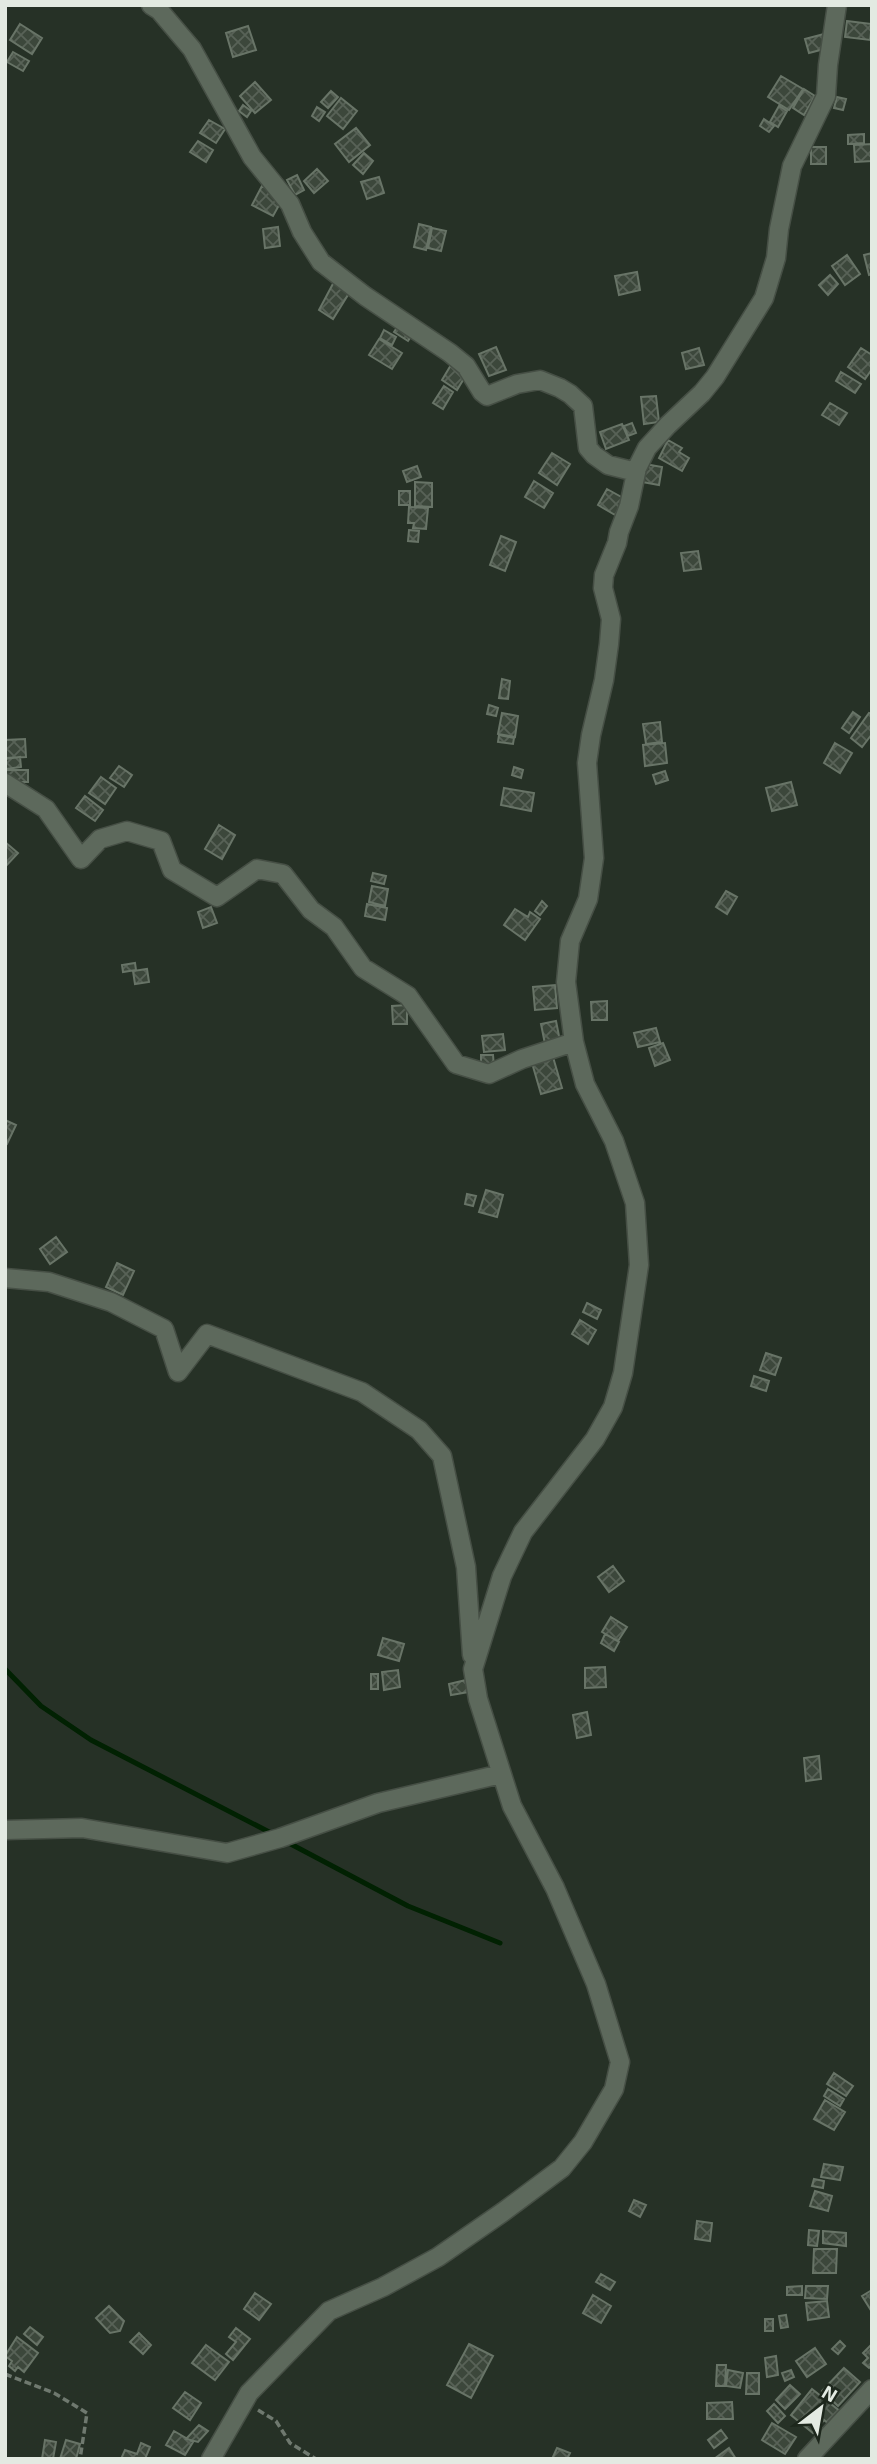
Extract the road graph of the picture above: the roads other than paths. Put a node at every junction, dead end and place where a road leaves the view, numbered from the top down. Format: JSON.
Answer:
{"nodes":[{"id":1,"x":151,"y":5,"type":"edge"},
{"id":2,"x":837,"y":5,"type":"edge"},
{"id":3,"x":636,"y":472,"type":"junction"},
{"id":4,"x":5,"y":783,"type":"edge"},
{"id":5,"x":573,"y":1042,"type":"junction"},
{"id":6,"x":5,"y":1278,"type":"edge"},
{"id":7,"x":473,"y":1668,"type":"junction"},
{"id":8,"x":500,"y":1774,"type":"junction"},
{"id":9,"x":5,"y":1830,"type":"edge"},
{"id":10,"x":872,"y":2389,"type":"edge"},
{"id":11,"x":211,"y":2459,"type":"edge"},
{"id":12,"x":807,"y":2459,"type":"edge"}],
"edges":[{"from":1,"to":3,"type":"street"},
{"from":2,"to":3,"type":"street"},
{"from":3,"to":5,"type":"street"},
{"from":4,"to":5,"type":"street"},
{"from":5,"to":7,"type":"street"},
{"from":6,"to":7,"type":"street"},
{"from":7,"to":8,"type":"street"},
{"from":8,"to":9,"type":"street"},
{"from":8,"to":11,"type":"street"},
{"from":10,"to":12,"type":"street"}]}
